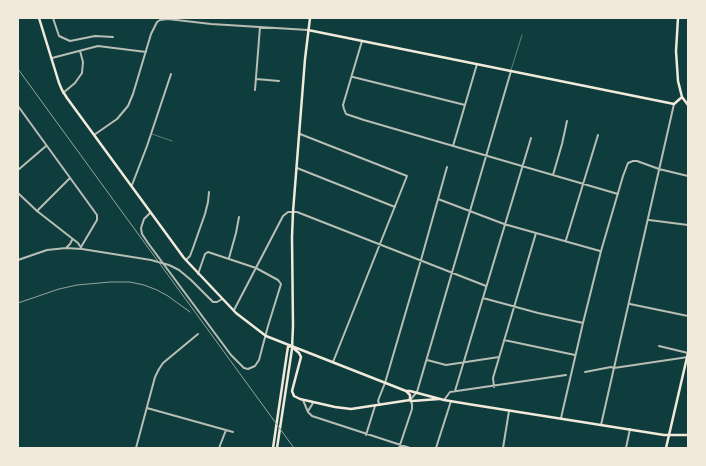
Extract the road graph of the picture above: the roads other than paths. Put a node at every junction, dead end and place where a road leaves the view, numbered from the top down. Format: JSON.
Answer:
{"nodes":[{"id":1,"x":39,"y":18,"type":"edge"},
{"id":2,"x":54,"y":18,"type":"edge"},
{"id":3,"x":310,"y":18,"type":"edge"},
{"id":4,"x":678,"y":18,"type":"edge"},
{"id":5,"x":260,"y":27,"type":"junction"},
{"id":6,"x":308,"y":30,"type":"junction"},
{"id":7,"x":522,"y":35,"type":"dead end"},
{"id":8,"x":113,"y":37,"type":"dead end"},
{"id":9,"x":362,"y":41,"type":"junction"},
{"id":10,"x":80,"y":50,"type":"junction"},
{"id":11,"x":146,"y":52,"type":"junction"},
{"id":12,"x":52,"y":58,"type":"junction"},
{"id":13,"x":477,"y":64,"type":"junction"},
{"id":14,"x":511,"y":71,"type":"junction"},
{"id":15,"x":170,"y":74,"type":"dead end"},
{"id":16,"x":352,"y":76,"type":"junction"},
{"id":17,"x":256,"y":79,"type":"junction"},
{"id":18,"x":279,"y":81,"type":"dead end"},
{"id":19,"x":255,"y":90,"type":"dead end"},
{"id":20,"x":63,"y":93,"type":"junction"},
{"id":21,"x":682,"y":96,"type":"junction"},
{"id":22,"x":674,"y":104,"type":"junction"},
{"id":23,"x":465,"y":105,"type":"junction"},
{"id":24,"x":688,"y":105,"type":"edge"},
{"id":25,"x":18,"y":106,"type":"edge"},
{"id":26,"x":567,"y":121,"type":"dead end"},
{"id":27,"x":151,"y":133,"type":"junction"},
{"id":28,"x":300,"y":134,"type":"junction"},
{"id":29,"x":94,"y":135,"type":"junction"},
{"id":30,"x":598,"y":135,"type":"dead end"},
{"id":31,"x":530,"y":138,"type":"dead end"},
{"id":32,"x":172,"y":141,"type":"dead end"},
{"id":33,"x":47,"y":146,"type":"junction"},
{"id":34,"x":453,"y":146,"type":"junction"},
{"id":35,"x":486,"y":156,"type":"junction"},
{"id":36,"x":521,"y":166,"type":"junction"},
{"id":37,"x":447,"y":167,"type":"dead end"},
{"id":38,"x":297,"y":168,"type":"junction"},
{"id":39,"x":659,"y":169,"type":"junction"},
{"id":40,"x":18,"y":170,"type":"edge"},
{"id":41,"x":553,"y":175,"type":"junction"},
{"id":42,"x":688,"y":176,"type":"edge"},
{"id":43,"x":70,"y":179,"type":"junction"},
{"id":44,"x":584,"y":184,"type":"junction"},
{"id":45,"x":131,"y":187,"type":"junction"},
{"id":46,"x":209,"y":192,"type":"dead end"},
{"id":47,"x":18,"y":193,"type":"edge"},
{"id":48,"x":618,"y":194,"type":"junction"},
{"id":49,"x":438,"y":199,"type":"junction"},
{"id":50,"x":395,"y":207,"type":"junction"},
{"id":51,"x":37,"y":211,"type":"junction"},
{"id":52,"x":294,"y":212,"type":"junction"},
{"id":53,"x":470,"y":212,"type":"junction"},
{"id":54,"x":150,"y":213,"type":"junction"},
{"id":55,"x":239,"y":217,"type":"dead end"},
{"id":56,"x":648,"y":220,"type":"junction"},
{"id":57,"x":504,"y":224,"type":"junction"},
{"id":58,"x":688,"y":225,"type":"edge"},
{"id":59,"x":536,"y":233,"type":"junction"},
{"id":60,"x":70,"y":238,"type":"junction"},
{"id":61,"x":566,"y":241,"type":"junction"},
{"id":62,"x":380,"y":244,"type":"junction"},
{"id":63,"x":66,"y":248,"type":"junction"},
{"id":64,"x":82,"y":248,"type":"junction"},
{"id":65,"x":601,"y":251,"type":"junction"},
{"id":66,"x":229,"y":258,"type":"junction"},
{"id":67,"x":18,"y":260,"type":"edge"},
{"id":68,"x":186,"y":260,"type":"junction"},
{"id":69,"x":421,"y":260,"type":"junction"},
{"id":70,"x":256,"y":268,"type":"junction"},
{"id":71,"x":452,"y":272,"type":"junction"},
{"id":72,"x":198,"y":274,"type":"junction"},
{"id":73,"x":486,"y":286,"type":"junction"},
{"id":74,"x":483,"y":298,"type":"junction"},
{"id":75,"x":222,"y":299,"type":"junction"},
{"id":76,"x":629,"y":304,"type":"junction"},
{"id":77,"x":514,"y":306,"type":"junction"},
{"id":78,"x":233,"y":311,"type":"junction"},
{"id":79,"x":688,"y":316,"type":"edge"},
{"id":80,"x":583,"y":323,"type":"junction"},
{"id":81,"x":198,"y":334,"type":"dead end"},
{"id":82,"x":266,"y":336,"type":"junction"},
{"id":83,"x":504,"y":340,"type":"junction"},
{"id":84,"x":291,"y":346,"type":"junction"},
{"id":85,"x":659,"y":346,"type":"dead end"},
{"id":86,"x":313,"y":354,"type":"junction"},
{"id":87,"x":688,"y":354,"type":"edge"},
{"id":88,"x":575,"y":355,"type":"junction"},
{"id":89,"x":301,"y":357,"type":"junction"},
{"id":90,"x":499,"y":358,"type":"junction"},
{"id":91,"x":426,"y":360,"type":"junction"},
{"id":92,"x":333,"y":362,"type":"junction"},
{"id":93,"x":464,"y":363,"type":"junction"},
{"id":94,"x":614,"y":368,"type":"junction"},
{"id":95,"x":585,"y":372,"type":"dead end"},
{"id":96,"x":566,"y":375,"type":"dead end"},
{"id":97,"x":385,"y":383,"type":"junction"},
{"id":98,"x":494,"y":386,"type":"junction"},
{"id":99,"x":406,"y":391,"type":"junction"},
{"id":100,"x":455,"y":391,"type":"junction"},
{"id":101,"x":417,"y":392,"type":"junction"},
{"id":102,"x":303,"y":400,"type":"junction"},
{"id":103,"x":410,"y":400,"type":"junction"},
{"id":104,"x":444,"y":400,"type":"junction"},
{"id":105,"x":451,"y":401,"type":"junction"},
{"id":106,"x":314,"y":403,"type":"junction"},
{"id":107,"x":380,"y":404,"type":"junction"},
{"id":108,"x":375,"y":406,"type":"junction"},
{"id":109,"x":147,"y":408,"type":"junction"},
{"id":110,"x":510,"y":410,"type":"junction"},
{"id":111,"x":308,"y":412,"type":"junction"},
{"id":112,"x":561,"y":418,"type":"junction"},
{"id":113,"x":601,"y":425,"type":"junction"},
{"id":114,"x":226,"y":430,"type":"junction"},
{"id":115,"x":630,"y":430,"type":"junction"},
{"id":116,"x":233,"y":432,"type":"dead end"},
{"id":117,"x":366,"y":434,"type":"junction"},
{"id":118,"x":669,"y":435,"type":"junction"},
{"id":119,"x":688,"y":435,"type":"edge"},
{"id":120,"x":399,"y":447,"type":"edge"},
{"id":121,"x":136,"y":448,"type":"edge"},
{"id":122,"x":219,"y":448,"type":"edge"},
{"id":123,"x":272,"y":448,"type":"edge"},
{"id":124,"x":277,"y":448,"type":"edge"},
{"id":125,"x":410,"y":448,"type":"edge"},
{"id":126,"x":436,"y":448,"type":"edge"},
{"id":127,"x":503,"y":448,"type":"edge"},
{"id":128,"x":626,"y":448,"type":"edge"},
{"id":129,"x":666,"y":448,"type":"edge"}],
"edges":[{"from":1,"to":12,"type":"main road"},
{"from":2,"to":8,"type":"street"},
{"from":3,"to":6,"type":"main road"},
{"from":4,"to":21,"type":"main road"},
{"from":5,"to":6,"type":"street"},
{"from":5,"to":11,"type":"street"},
{"from":5,"to":17,"type":"street"},
{"from":6,"to":9,"type":"main road"},
{"from":6,"to":28,"type":"main road"},
{"from":7,"to":14,"type":"lane"},
{"from":9,"to":13,"type":"main road"},
{"from":9,"to":16,"type":"street"},
{"from":10,"to":11,"type":"street"},
{"from":10,"to":12,"type":"street"},
{"from":10,"to":20,"type":"street"},
{"from":11,"to":29,"type":"street"},
{"from":12,"to":20,"type":"main road"},
{"from":13,"to":14,"type":"main road"},
{"from":13,"to":23,"type":"street"},
{"from":14,"to":22,"type":"main road"},
{"from":14,"to":35,"type":"street"},
{"from":15,"to":27,"type":"street"},
{"from":16,"to":23,"type":"street"},
{"from":16,"to":34,"type":"street"},
{"from":17,"to":18,"type":"street"},
{"from":17,"to":19,"type":"street"},
{"from":20,"to":29,"type":"main road"},
{"from":21,"to":22,"type":"main road"},
{"from":21,"to":24,"type":"main road"},
{"from":22,"to":39,"type":"street"},
{"from":23,"to":34,"type":"street"},
{"from":25,"to":33,"type":"street"},
{"from":26,"to":41,"type":"street"},
{"from":27,"to":32,"type":"lane"},
{"from":27,"to":45,"type":"street"},
{"from":28,"to":38,"type":"main road"},
{"from":28,"to":50,"type":"street"},
{"from":29,"to":45,"type":"main road"},
{"from":30,"to":44,"type":"street"},
{"from":31,"to":36,"type":"street"},
{"from":33,"to":40,"type":"street"},
{"from":33,"to":43,"type":"street"},
{"from":34,"to":35,"type":"street"},
{"from":35,"to":36,"type":"street"},
{"from":35,"to":53,"type":"street"},
{"from":36,"to":41,"type":"street"},
{"from":36,"to":57,"type":"street"},
{"from":37,"to":49,"type":"street"},
{"from":38,"to":50,"type":"street"},
{"from":38,"to":52,"type":"main road"},
{"from":39,"to":42,"type":"street"},
{"from":39,"to":48,"type":"street"},
{"from":39,"to":56,"type":"street"},
{"from":41,"to":44,"type":"street"},
{"from":43,"to":51,"type":"street"},
{"from":43,"to":64,"type":"street"},
{"from":44,"to":48,"type":"street"},
{"from":44,"to":61,"type":"street"},
{"from":45,"to":54,"type":"main road"},
{"from":46,"to":68,"type":"street"},
{"from":47,"to":51,"type":"street"},
{"from":48,"to":65,"type":"street"},
{"from":49,"to":53,"type":"street"},
{"from":49,"to":69,"type":"street"},
{"from":50,"to":62,"type":"street"},
{"from":51,"to":60,"type":"street"},
{"from":52,"to":62,"type":"street"},
{"from":52,"to":70,"type":"street"},
{"from":52,"to":84,"type":"main road"},
{"from":53,"to":57,"type":"street"},
{"from":53,"to":71,"type":"street"},
{"from":54,"to":68,"type":"main road"},
{"from":54,"to":82,"type":"street"},
{"from":55,"to":66,"type":"street"},
{"from":56,"to":58,"type":"street"},
{"from":56,"to":76,"type":"street"},
{"from":57,"to":59,"type":"street"},
{"from":57,"to":73,"type":"street"},
{"from":59,"to":61,"type":"street"},
{"from":59,"to":77,"type":"street"},
{"from":60,"to":63,"type":"street"},
{"from":60,"to":64,"type":"street"},
{"from":61,"to":65,"type":"street"},
{"from":62,"to":69,"type":"street"},
{"from":62,"to":92,"type":"street"},
{"from":63,"to":64,"type":"street"},
{"from":63,"to":67,"type":"street"},
{"from":64,"to":75,"type":"street"},
{"from":65,"to":80,"type":"street"},
{"from":66,"to":70,"type":"street"},
{"from":66,"to":72,"type":"street"},
{"from":68,"to":72,"type":"main road"},
{"from":69,"to":71,"type":"street"},
{"from":69,"to":97,"type":"street"},
{"from":70,"to":78,"type":"street"},
{"from":70,"to":82,"type":"street"},
{"from":71,"to":73,"type":"street"},
{"from":71,"to":91,"type":"street"},
{"from":72,"to":75,"type":"main road"},
{"from":73,"to":74,"type":"street"},
{"from":74,"to":77,"type":"street"},
{"from":74,"to":93,"type":"street"},
{"from":75,"to":78,"type":"main road"},
{"from":76,"to":79,"type":"street"},
{"from":76,"to":94,"type":"street"},
{"from":77,"to":80,"type":"street"},
{"from":77,"to":83,"type":"street"},
{"from":78,"to":82,"type":"main road"},
{"from":80,"to":88,"type":"street"},
{"from":81,"to":109,"type":"street"},
{"from":82,"to":84,"type":"main road"},
{"from":83,"to":88,"type":"street"},
{"from":83,"to":90,"type":"street"},
{"from":84,"to":86,"type":"main road"},
{"from":84,"to":89,"type":"main road"},
{"from":84,"to":123,"type":"main road"},
{"from":84,"to":124,"type":"main road"},
{"from":85,"to":87,"type":"street"},
{"from":86,"to":89,"type":"main road"},
{"from":86,"to":92,"type":"main road"},
{"from":87,"to":94,"type":"street"},
{"from":87,"to":118,"type":"main road"},
{"from":88,"to":112,"type":"street"},
{"from":89,"to":102,"type":"main road"},
{"from":90,"to":93,"type":"street"},
{"from":90,"to":98,"type":"street"},
{"from":91,"to":93,"type":"street"},
{"from":91,"to":101,"type":"street"},
{"from":92,"to":97,"type":"main road"},
{"from":93,"to":100,"type":"street"},
{"from":94,"to":95,"type":"street"},
{"from":94,"to":113,"type":"street"},
{"from":96,"to":98,"type":"street"},
{"from":97,"to":99,"type":"main road"},
{"from":97,"to":107,"type":"street"},
{"from":98,"to":100,"type":"street"},
{"from":99,"to":101,"type":"main road"},
{"from":99,"to":103,"type":"main road"},
{"from":100,"to":104,"type":"street"},
{"from":101,"to":103,"type":"street"},
{"from":101,"to":104,"type":"main road"},
{"from":102,"to":106,"type":"main road"},
{"from":102,"to":111,"type":"street"},
{"from":103,"to":104,"type":"main road"},
{"from":103,"to":107,"type":"main road"},
{"from":103,"to":120,"type":"street"},
{"from":104,"to":105,"type":"main road"},
{"from":105,"to":110,"type":"main road"},
{"from":105,"to":126,"type":"street"},
{"from":106,"to":108,"type":"main road"},
{"from":106,"to":111,"type":"street"},
{"from":107,"to":108,"type":"main road"},
{"from":108,"to":117,"type":"street"},
{"from":109,"to":114,"type":"street"},
{"from":109,"to":121,"type":"street"},
{"from":110,"to":112,"type":"main road"},
{"from":110,"to":127,"type":"street"},
{"from":111,"to":117,"type":"street"},
{"from":112,"to":113,"type":"main road"},
{"from":113,"to":115,"type":"main road"},
{"from":114,"to":116,"type":"street"},
{"from":114,"to":122,"type":"street"},
{"from":115,"to":118,"type":"main road"},
{"from":115,"to":128,"type":"street"},
{"from":117,"to":120,"type":"street"},
{"from":118,"to":119,"type":"main road"},
{"from":118,"to":129,"type":"main road"},
{"from":120,"to":125,"type":"street"}]}
